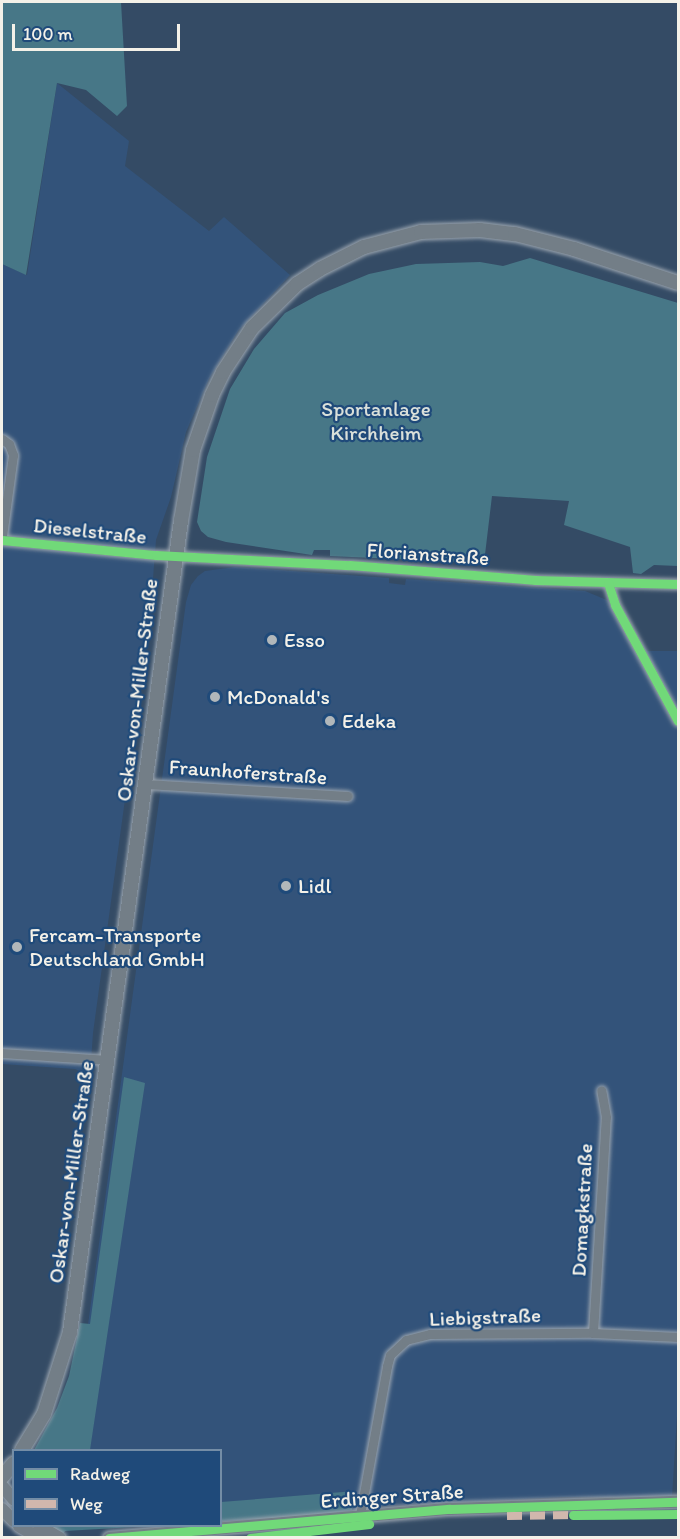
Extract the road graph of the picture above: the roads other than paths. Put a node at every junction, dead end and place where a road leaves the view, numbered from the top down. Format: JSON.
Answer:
{"nodes":[{"id":1,"x":678,"y":283,"type":"edge"},
{"id":2,"x":2,"y":439,"type":"edge"},
{"id":3,"x":2,"y":538,"type":"edge"},
{"id":4,"x":176,"y":556,"type":"junction"},
{"id":5,"x":608,"y":583,"type":"junction"},
{"id":6,"x":678,"y":584,"type":"edge"},
{"id":7,"x":678,"y":721,"type":"edge"},
{"id":8,"x":146,"y":783,"type":"junction"},
{"id":9,"x":348,"y":796,"type":"dead end"},
{"id":10,"x":2,"y":1053,"type":"edge"},
{"id":11,"x":108,"y":1060,"type":"junction"},
{"id":12,"x":601,"y":1090,"type":"dead end"},
{"id":13,"x":593,"y":1333,"type":"junction"},
{"id":14,"x":678,"y":1337,"type":"edge"},
{"id":15,"x":23,"y":1449,"type":"edge"},
{"id":16,"x":12,"y":1465,"type":"edge"},
{"id":17,"x":2,"y":1477,"type":"edge"},
{"id":18,"x":2,"y":1486,"type":"edge"},
{"id":19,"x":12,"y":1498,"type":"edge"},
{"id":20,"x":678,"y":1502,"type":"edge"},
{"id":21,"x":2,"y":1509,"type":"edge"},
{"id":22,"x":360,"y":1515,"type":"junction"},
{"id":23,"x":11,"y":1521,"type":"edge"},
{"id":24,"x":21,"y":1527,"type":"edge"},
{"id":25,"x":41,"y":1527,"type":"edge"},
{"id":26,"x":39,"y":1538,"type":"edge"},
{"id":27,"x":60,"y":1538,"type":"edge"},
{"id":28,"x":109,"y":1538,"type":"edge"}],
"edges":[{"from":1,"to":4,"type":"main road","name":"Oskar-von-Miller-Straße"},
{"from":2,"to":3,"type":"street"},
{"from":3,"to":4,"type":"street","name":"Dieselstraße"},
{"from":4,"to":5,"type":"street","name":"Florianstraße"},
{"from":4,"to":8,"type":"main road","name":"Oskar-von-Miller-Straße"},
{"from":5,"to":6,"type":"street","name":"Florianstraße"},
{"from":5,"to":7,"type":"street"},
{"from":8,"to":9,"type":"street","name":"Fraunhoferstraße"},
{"from":8,"to":11,"type":"main road","name":"Oskar-von-Miller-Straße"},
{"from":10,"to":11,"type":"street"},
{"from":11,"to":15,"type":"main road","name":"Oskar-von-Miller-Straße"},
{"from":12,"to":13,"type":"street","name":"Domagkstraße"},
{"from":13,"to":14,"type":"street","name":"Liebigstraße"},
{"from":13,"to":22,"type":"street","name":"Liebigstraße"},
{"from":16,"to":17,"type":"main road"},
{"from":18,"to":19,"type":"street"},
{"from":20,"to":22,"type":"street","name":"Erdinger Straße"},
{"from":21,"to":23,"type":"street"},
{"from":22,"to":28,"type":"street","name":"Erdinger Straße"},
{"from":24,"to":26,"type":"street"},
{"from":25,"to":27,"type":"street"}]}
